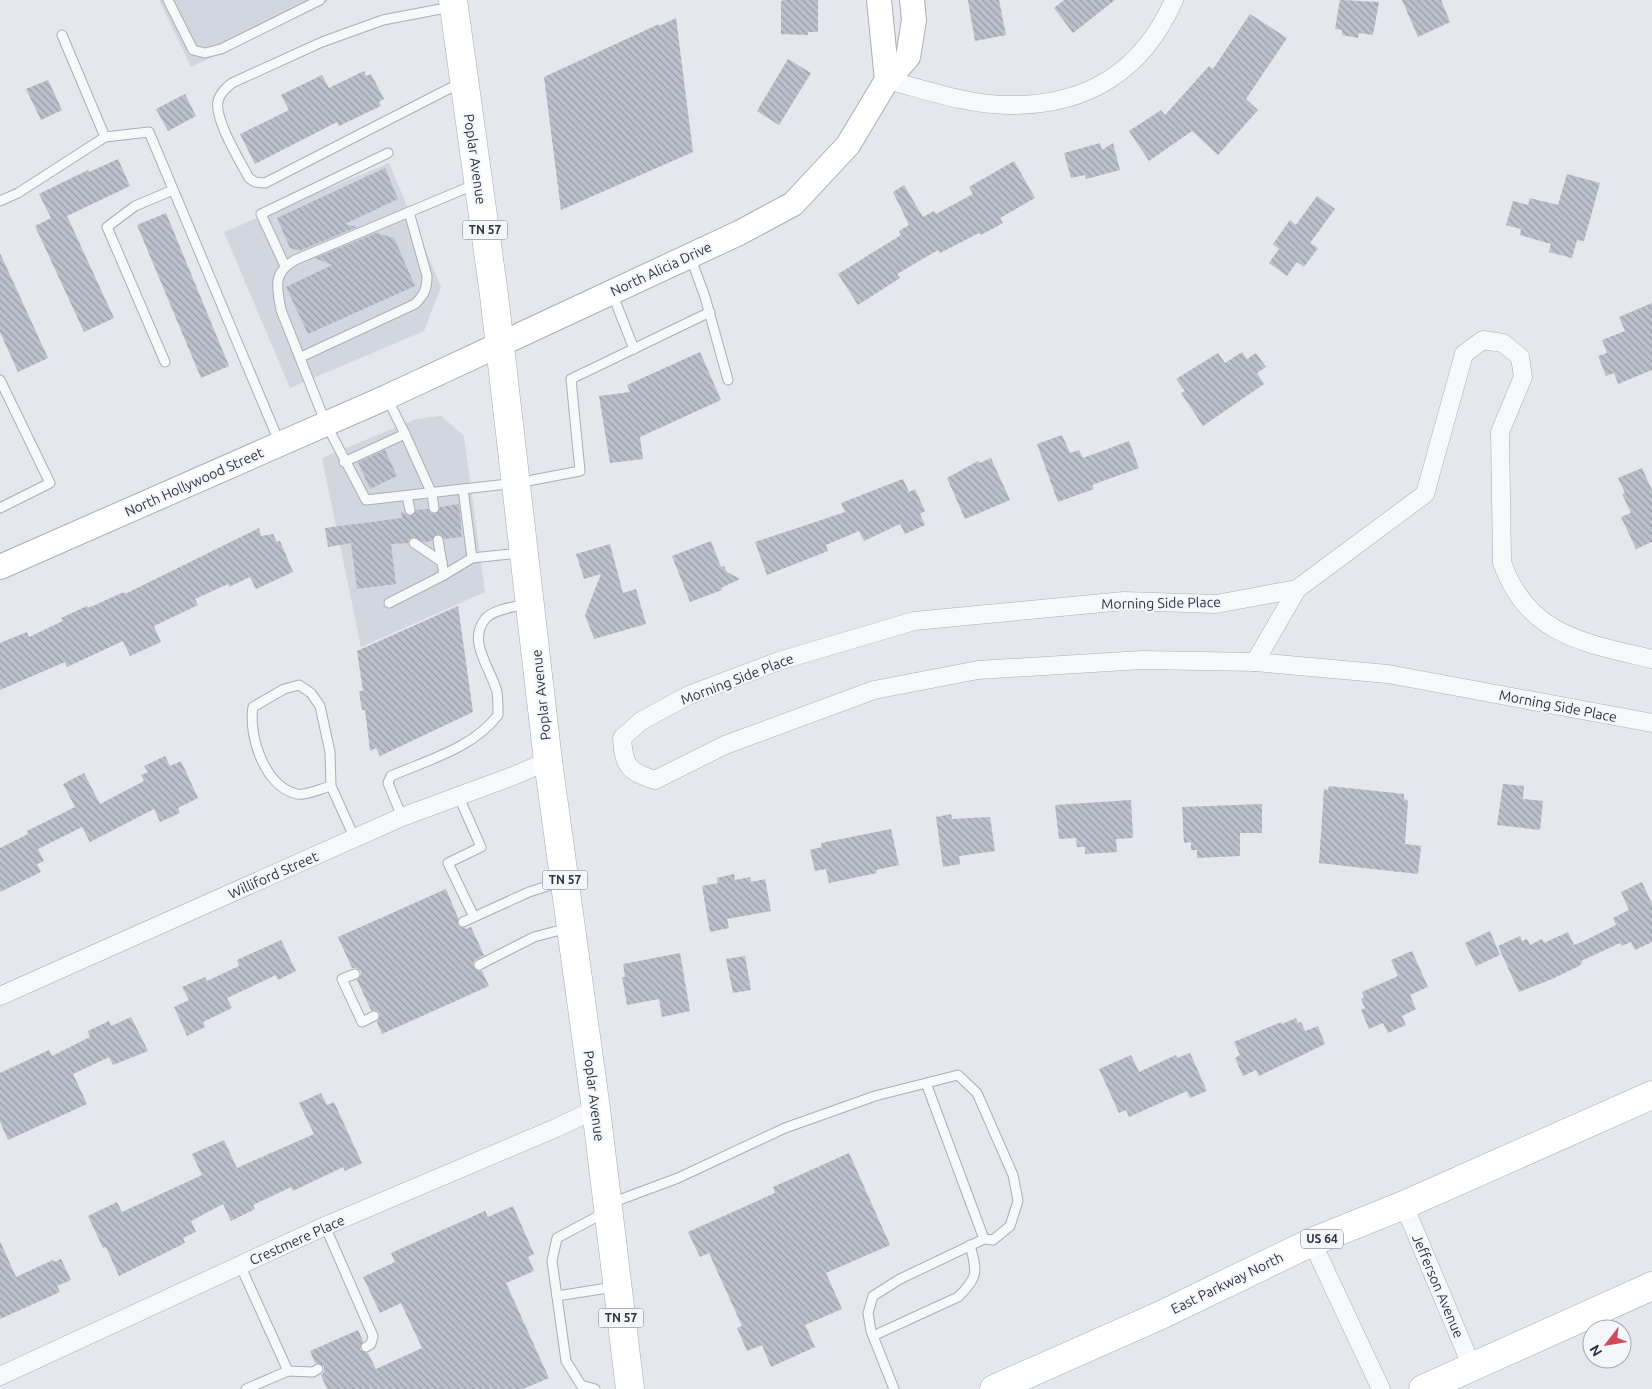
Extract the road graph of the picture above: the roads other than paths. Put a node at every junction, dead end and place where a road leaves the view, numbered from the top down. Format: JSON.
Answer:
{"nodes":[{"id":1,"x":168,"y":0,"type":"edge"},
{"id":2,"x":320,"y":0,"type":"edge"},
{"id":3,"x":879,"y":0,"type":"edge"},
{"id":4,"x":912,"y":0,"type":"edge"},
{"id":5,"x":1174,"y":0,"type":"edge"},
{"id":6,"x":456,"y":2,"type":"edge"},
{"id":7,"x":303,"y":4,"type":"edge"},
{"id":8,"x":62,"y":35,"type":"dead end"},
{"id":9,"x":886,"y":80,"type":"junction"},
{"id":10,"x":464,"y":81,"type":"junction"},
{"id":11,"x":105,"y":137,"type":"junction"},
{"id":12,"x":388,"y":153,"type":"dead end"},
{"id":13,"x":478,"y":183,"type":"junction"},
{"id":14,"x":173,"y":190,"type":"junction"},
{"id":15,"x":0,"y":201,"type":"edge"},
{"id":16,"x":409,"y":212,"type":"junction"},
{"id":17,"x":690,"y":256,"type":"junction"},
{"id":18,"x":285,"y":266,"type":"junction"},
{"id":19,"x":612,"y":292,"type":"junction"},
{"id":20,"x":710,"y":312,"type":"junction"},
{"id":21,"x":500,"y":344,"type":"junction"},
{"id":22,"x":634,"y":349,"type":"junction"},
{"id":23,"x":301,"y":357,"type":"junction"},
{"id":24,"x":164,"y":362,"type":"dead end"},
{"id":25,"x":0,"y":380,"type":"edge"},
{"id":26,"x":728,"y":380,"type":"dead end"},
{"id":27,"x":387,"y":397,"type":"junction"},
{"id":28,"x":326,"y":424,"type":"junction"},
{"id":29,"x":405,"y":434,"type":"junction"},
{"id":30,"x":280,"y":444,"type":"junction"},
{"id":31,"x":344,"y":462,"type":"junction"},
{"id":32,"x":517,"y":483,"type":"junction"},
{"id":33,"x":463,"y":489,"type":"junction"},
{"id":34,"x":432,"y":494,"type":"junction"},
{"id":35,"x":407,"y":496,"type":"junction"},
{"id":36,"x":0,"y":508,"type":"edge"},
{"id":37,"x":434,"y":508,"type":"dead end"},
{"id":38,"x":410,"y":510,"type":"dead end"},
{"id":39,"x":438,"y":540,"type":"dead end"},
{"id":40,"x":414,"y":543,"type":"dead end"},
{"id":41,"x":525,"y":552,"type":"junction"},
{"id":42,"x":472,"y":558,"type":"junction"},
{"id":43,"x":442,"y":562,"type":"junction"},
{"id":44,"x":0,"y":568,"type":"edge"},
{"id":45,"x":444,"y":575,"type":"junction"},
{"id":46,"x":1297,"y":589,"type":"junction"},
{"id":47,"x":389,"y":603,"type":"dead end"},
{"id":48,"x":531,"y":603,"type":"junction"},
{"id":49,"x":1652,"y":658,"type":"edge"},
{"id":50,"x":1256,"y":662,"type":"junction"},
{"id":51,"x":1652,"y":722,"type":"edge"},
{"id":52,"x":548,"y":760,"type":"junction"},
{"id":53,"x":331,"y":786,"type":"junction"},
{"id":54,"x":458,"y":796,"type":"junction"},
{"id":55,"x":402,"y":817,"type":"junction"},
{"id":56,"x":355,"y":839,"type":"junction"},
{"id":57,"x":565,"y":880,"type":"junction"},
{"id":58,"x":474,"y":917,"type":"junction"},
{"id":59,"x":463,"y":922,"type":"dead end"},
{"id":60,"x":572,"y":927,"type":"junction"},
{"id":61,"x":479,"y":965,"type":"dead end"},
{"id":62,"x":355,"y":974,"type":"dead end"},
{"id":63,"x":0,"y":996,"type":"edge"},
{"id":64,"x":374,"y":1016,"type":"dead end"},
{"id":65,"x":926,"y":1083,"type":"junction"},
{"id":66,"x":1652,"y":1095,"type":"edge"},
{"id":67,"x":596,"y":1109,"type":"junction"},
{"id":68,"x":1404,"y":1205,"type":"junction"},
{"id":69,"x":609,"y":1208,"type":"junction"},
{"id":70,"x":325,"y":1226,"type":"junction"},
{"id":71,"x":984,"y":1239,"type":"junction"},
{"id":72,"x":1312,"y":1242,"type":"junction"},
{"id":73,"x":970,"y":1245,"type":"junction"},
{"id":74,"x":240,"y":1265,"type":"junction"},
{"id":75,"x":618,"y":1286,"type":"junction"},
{"id":76,"x":1652,"y":1286,"type":"edge"},
{"id":77,"x":557,"y":1296,"type":"junction"},
{"id":78,"x":873,"y":1336,"type":"junction"},
{"id":79,"x":366,"y":1347,"type":"dead end"},
{"id":80,"x":1472,"y":1367,"type":"junction"},
{"id":81,"x":318,"y":1369,"type":"dead end"},
{"id":82,"x":288,"y":1371,"type":"junction"},
{"id":83,"x":0,"y":1376,"type":"edge"},
{"id":84,"x":1428,"y":1388,"type":"edge"},
{"id":85,"x":246,"y":1389,"type":"edge"},
{"id":86,"x":595,"y":1389,"type":"edge"},
{"id":87,"x":630,"y":1389,"type":"edge"},
{"id":88,"x":894,"y":1389,"type":"edge"},
{"id":89,"x":994,"y":1389,"type":"edge"},
{"id":90,"x":1381,"y":1389,"type":"edge"}],
"edges":[{"from":1,"to":7,"type":"lane"},
{"from":2,"to":7,"type":"lane"},
{"from":3,"to":9,"type":"main road"},
{"from":4,"to":9,"type":"main road","name":"North Alicia Drive"},
{"from":5,"to":9,"type":"street"},
{"from":6,"to":10,"type":"main road","name":"Poplar Avenue","number":"TN 57"},
{"from":6,"to":10,"type":"lane"},
{"from":8,"to":11,"type":"lane"},
{"from":9,"to":17,"type":"main road","name":"North Alicia Drive"},
{"from":10,"to":13,"type":"main road","name":"Poplar Avenue","number":"TN 57"},
{"from":11,"to":14,"type":"lane"},
{"from":11,"to":15,"type":"lane"},
{"from":12,"to":18,"type":"lane"},
{"from":13,"to":16,"type":"lane"},
{"from":13,"to":21,"type":"main road","name":"Poplar Avenue","number":"TN 57"},
{"from":14,"to":24,"type":"lane"},
{"from":14,"to":30,"type":"lane"},
{"from":16,"to":18,"type":"lane"},
{"from":16,"to":23,"type":"lane"},
{"from":17,"to":19,"type":"main road","name":"North Alicia Drive"},
{"from":17,"to":20,"type":"lane"},
{"from":18,"to":23,"type":"lane"},
{"from":19,"to":21,"type":"main road","name":"North Alicia Drive"},
{"from":19,"to":22,"type":"lane"},
{"from":20,"to":22,"type":"lane"},
{"from":20,"to":26,"type":"lane"},
{"from":21,"to":27,"type":"main road","name":"North Alicia Drive"},
{"from":21,"to":32,"type":"main road","name":"Poplar Avenue","number":"TN 57"},
{"from":22,"to":32,"type":"lane"},
{"from":23,"to":28,"type":"lane"},
{"from":25,"to":36,"type":"lane"},
{"from":27,"to":28,"type":"main road","name":"North Hollywood Street"},
{"from":27,"to":29,"type":"lane"},
{"from":28,"to":30,"type":"main road","name":"North Hollywood Street"},
{"from":28,"to":31,"type":"lane"},
{"from":29,"to":31,"type":"lane"},
{"from":29,"to":34,"type":"lane"},
{"from":30,"to":44,"type":"main road","name":"North Hollywood Street"},
{"from":31,"to":35,"type":"lane"},
{"from":32,"to":33,"type":"lane"},
{"from":32,"to":41,"type":"main road","name":"Poplar Avenue","number":"TN 57"},
{"from":33,"to":34,"type":"lane"},
{"from":33,"to":42,"type":"lane"},
{"from":34,"to":35,"type":"lane"},
{"from":34,"to":37,"type":"lane"},
{"from":35,"to":38,"type":"lane"},
{"from":39,"to":43,"type":"lane"},
{"from":40,"to":43,"type":"lane"},
{"from":41,"to":42,"type":"lane"},
{"from":41,"to":48,"type":"main road","name":"Poplar Avenue","number":"TN 57"},
{"from":42,"to":45,"type":"lane"},
{"from":43,"to":45,"type":"lane"},
{"from":45,"to":47,"type":"lane"},
{"from":46,"to":49,"type":"street","name":"Morning Side Place"},
{"from":46,"to":50,"type":"street","name":"Morning Side Place"},
{"from":46,"to":50,"type":"street","name":"Morning Side Place"},
{"from":48,"to":52,"type":"main road","name":"Poplar Avenue","number":"TN 57"},
{"from":48,"to":55,"type":"lane"},
{"from":50,"to":51,"type":"street","name":"Morning Side Place"},
{"from":52,"to":54,"type":"street","name":"Williford Street"},
{"from":52,"to":57,"type":"main road","name":"Poplar Avenue","number":"TN 57"},
{"from":53,"to":53,"type":"lane"},
{"from":53,"to":56,"type":"lane"},
{"from":54,"to":55,"type":"street","name":"Williford Street"},
{"from":54,"to":58,"type":"lane"},
{"from":55,"to":56,"type":"street","name":"Williford Street"},
{"from":56,"to":63,"type":"street","name":"Williford Street"},
{"from":57,"to":58,"type":"lane"},
{"from":57,"to":60,"type":"main road","name":"Poplar Avenue","number":"TN 57"},
{"from":58,"to":59,"type":"lane"},
{"from":60,"to":61,"type":"lane"},
{"from":60,"to":67,"type":"main road","name":"Poplar Avenue","number":"TN 57"},
{"from":62,"to":64,"type":"lane"},
{"from":65,"to":69,"type":"lane"},
{"from":65,"to":71,"type":"lane"},
{"from":65,"to":71,"type":"lane"},
{"from":66,"to":68,"type":"main road","name":"East Parkway North","number":"US 64"},
{"from":67,"to":69,"type":"main road","name":"Poplar Avenue","number":"TN 57"},
{"from":67,"to":70,"type":"street","name":"Crestmere Place"},
{"from":68,"to":72,"type":"main road","name":"East Parkway North","number":"US 64"},
{"from":68,"to":80,"type":"street","name":"Jefferson Avenue"},
{"from":69,"to":75,"type":"main road","name":"Poplar Avenue","number":"TN 57"},
{"from":69,"to":77,"type":"lane"},
{"from":70,"to":74,"type":"street","name":"Crestmere Place"},
{"from":70,"to":79,"type":"lane"},
{"from":71,"to":73,"type":"lane"},
{"from":72,"to":89,"type":"main road","name":"East Parkway North","number":"US 64"},
{"from":72,"to":90,"type":"street"},
{"from":73,"to":78,"type":"lane"},
{"from":73,"to":78,"type":"lane"},
{"from":74,"to":82,"type":"lane"},
{"from":74,"to":83,"type":"street","name":"Crestmere Place"},
{"from":75,"to":77,"type":"lane"},
{"from":75,"to":87,"type":"main road","name":"Poplar Avenue","number":"TN 57"},
{"from":76,"to":80,"type":"main road"},
{"from":77,"to":86,"type":"lane"},
{"from":78,"to":88,"type":"lane"},
{"from":80,"to":84,"type":"main road"},
{"from":81,"to":82,"type":"lane"},
{"from":82,"to":85,"type":"lane"}]}
